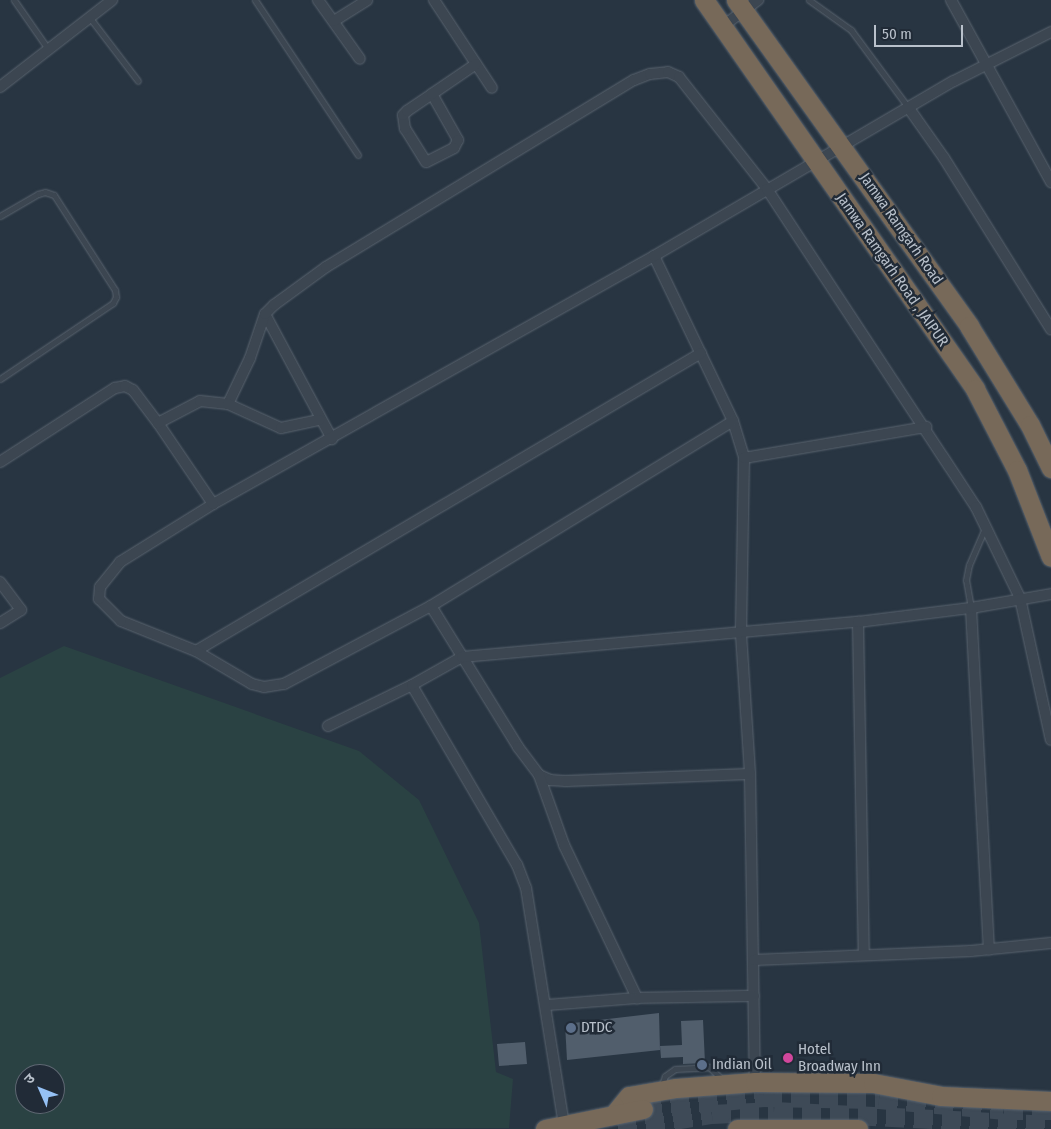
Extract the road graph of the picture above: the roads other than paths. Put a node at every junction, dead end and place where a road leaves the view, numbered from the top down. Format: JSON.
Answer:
{"nodes":[{"id":1,"x":14,"y":0,"type":"edge"},
{"id":2,"x":112,"y":0,"type":"edge"},
{"id":3,"x":255,"y":0,"type":"edge"},
{"id":4,"x":318,"y":0,"type":"edge"},
{"id":5,"x":367,"y":0,"type":"edge"},
{"id":6,"x":434,"y":0,"type":"edge"},
{"id":7,"x":704,"y":0,"type":"edge"},
{"id":8,"x":809,"y":0,"type":"edge"},
{"id":9,"x":951,"y":0,"type":"edge"},
{"id":10,"x":746,"y":4,"type":"edge"},
{"id":11,"x":89,"y":17,"type":"junction"},
{"id":12,"x":334,"y":21,"type":"junction"},
{"id":13,"x":723,"y":26,"type":"junction"},
{"id":14,"x":1051,"y":32,"type":"edge"},
{"id":15,"x":48,"y":49,"type":"junction"},
{"id":16,"x":360,"y":59,"type":"dead end"},
{"id":17,"x":987,"y":63,"type":"junction"},
{"id":18,"x":476,"y":64,"type":"junction"},
{"id":19,"x":138,"y":81,"type":"dead end"},
{"id":20,"x":0,"y":87,"type":"edge"},
{"id":21,"x":492,"y":88,"type":"dead end"},
{"id":22,"x":432,"y":94,"type":"junction"},
{"id":23,"x":908,"y":107,"type":"junction"},
{"id":24,"x":841,"y":146,"type":"junction"},
{"id":25,"x":358,"y":155,"type":"dead end"},
{"id":26,"x":817,"y":161,"type":"junction"},
{"id":27,"x":1051,"y":182,"type":"edge"},
{"id":28,"x":768,"y":189,"type":"junction"},
{"id":29,"x":0,"y":216,"type":"edge"},
{"id":30,"x":654,"y":256,"type":"junction"},
{"id":31,"x":265,"y":314,"type":"junction"},
{"id":32,"x":969,"y":326,"type":"junction"},
{"id":33,"x":1051,"y":329,"type":"edge"},
{"id":34,"x":944,"y":345,"type":"junction"},
{"id":35,"x":701,"y":353,"type":"junction"},
{"id":36,"x":0,"y":379,"type":"edge"},
{"id":37,"x":228,"y":404,"type":"junction"},
{"id":38,"x":319,"y":420,"type":"junction"},
{"id":39,"x":734,"y":421,"type":"junction"},
{"id":40,"x":158,"y":423,"type":"junction"},
{"id":41,"x":926,"y":428,"type":"junction"},
{"id":42,"x":332,"y":439,"type":"junction"},
{"id":43,"x":744,"y":458,"type":"junction"},
{"id":44,"x":0,"y":462,"type":"edge"},
{"id":45,"x":1051,"y":468,"type":"edge"},
{"id":46,"x":213,"y":504,"type":"junction"},
{"id":47,"x":986,"y":527,"type":"junction"},
{"id":48,"x":1051,"y":557,"type":"edge"},
{"id":49,"x":0,"y":582,"type":"edge"},
{"id":50,"x":1051,"y":594,"type":"edge"},
{"id":51,"x":1020,"y":598,"type":"junction"},
{"id":52,"x":432,"y":606,"type":"junction"},
{"id":53,"x":971,"y":608,"type":"junction"},
{"id":54,"x":858,"y":622,"type":"junction"},
{"id":55,"x":0,"y":623,"type":"edge"},
{"id":56,"x":741,"y":634,"type":"junction"},
{"id":57,"x":196,"y":651,"type":"junction"},
{"id":58,"x":462,"y":656,"type":"junction"},
{"id":59,"x":412,"y":684,"type":"junction"},
{"id":60,"x":328,"y":726,"type":"dead end"},
{"id":61,"x":1051,"y":740,"type":"edge"},
{"id":62,"x":750,"y":774,"type":"junction"},
{"id":63,"x":539,"y":775,"type":"junction"},
{"id":64,"x":1051,"y":943,"type":"edge"},
{"id":65,"x":989,"y":950,"type":"junction"},
{"id":66,"x":864,"y":955,"type":"junction"},
{"id":67,"x":754,"y":960,"type":"junction"},
{"id":68,"x":754,"y":996,"type":"junction"},
{"id":69,"x":638,"y":998,"type":"junction"},
{"id":70,"x":547,"y":1005,"type":"junction"},
{"id":71,"x":755,"y":1082,"type":"junction"},
{"id":72,"x":1051,"y":1101,"type":"edge"},
{"id":73,"x":643,"y":1109,"type":"tunnel mouth"},
{"id":74,"x":615,"y":1113,"type":"junction"},
{"id":75,"x":564,"y":1125,"type":"junction"},
{"id":76,"x":545,"y":1129,"type":"edge"},
{"id":77,"x":737,"y":1129,"type":"edge"},
{"id":78,"x":858,"y":1129,"type":"edge"}],
"edges":[{"from":1,"to":15,"type":"lane"},
{"from":2,"to":11,"type":"street"},
{"from":3,"to":25,"type":"lane"},
{"from":4,"to":12,"type":"street"},
{"from":5,"to":12,"type":"street"},
{"from":6,"to":18,"type":"street"},
{"from":7,"to":13,"type":"highway","name":"Jamwa Ramgarh Road , JAIPUR"},
{"from":8,"to":23,"type":"lane"},
{"from":9,"to":17,"type":"street"},
{"from":10,"to":13,"type":"street"},
{"from":10,"to":24,"type":"highway","name":"Jamwa Ramgarh Road"},
{"from":11,"to":15,"type":"street"},
{"from":11,"to":19,"type":"lane"},
{"from":12,"to":16,"type":"street"},
{"from":13,"to":26,"type":"highway","name":"Jamwa Ramgarh Road , JAIPUR"},
{"from":14,"to":17,"type":"street"},
{"from":15,"to":20,"type":"street"},
{"from":17,"to":23,"type":"street"},
{"from":17,"to":27,"type":"street"},
{"from":18,"to":21,"type":"street"},
{"from":18,"to":22,"type":"street"},
{"from":22,"to":22,"type":"street"},
{"from":23,"to":24,"type":"street"},
{"from":23,"to":33,"type":"street"},
{"from":24,"to":26,"type":"street"},
{"from":24,"to":32,"type":"highway","name":"Jamwa Ramgarh Road"},
{"from":26,"to":28,"type":"street"},
{"from":26,"to":34,"type":"highway","name":"Jamwa Ramgarh Road , JAIPUR"},
{"from":28,"to":30,"type":"street"},
{"from":28,"to":31,"type":"street"},
{"from":28,"to":41,"type":"street"},
{"from":29,"to":36,"type":"lane"},
{"from":30,"to":35,"type":"street"},
{"from":30,"to":42,"type":"street"},
{"from":31,"to":37,"type":"street"},
{"from":31,"to":38,"type":"street"},
{"from":32,"to":34,"type":"highway"},
{"from":32,"to":45,"type":"highway","name":"Jamwa Ramgarh Road"},
{"from":34,"to":48,"type":"highway","name":"Jamwa Ramgarh Road , JAIPUR"},
{"from":35,"to":39,"type":"street"},
{"from":35,"to":57,"type":"street"},
{"from":37,"to":38,"type":"street"},
{"from":37,"to":40,"type":"street"},
{"from":38,"to":42,"type":"street"},
{"from":39,"to":43,"type":"street"},
{"from":39,"to":52,"type":"street"},
{"from":40,"to":44,"type":"street"},
{"from":40,"to":46,"type":"street"},
{"from":41,"to":43,"type":"street"},
{"from":41,"to":47,"type":"street"},
{"from":42,"to":46,"type":"street"},
{"from":43,"to":56,"type":"street"},
{"from":46,"to":57,"type":"street"},
{"from":47,"to":51,"type":"street"},
{"from":47,"to":53,"type":"lane"},
{"from":49,"to":55,"type":"street"},
{"from":50,"to":51,"type":"street"},
{"from":51,"to":53,"type":"street"},
{"from":51,"to":61,"type":"street"},
{"from":52,"to":57,"type":"street"},
{"from":52,"to":58,"type":"street"},
{"from":53,"to":54,"type":"street"},
{"from":53,"to":65,"type":"street"},
{"from":54,"to":56,"type":"street"},
{"from":54,"to":66,"type":"street"},
{"from":56,"to":58,"type":"street"},
{"from":56,"to":62,"type":"street"},
{"from":58,"to":59,"type":"street"},
{"from":58,"to":63,"type":"street"},
{"from":59,"to":60,"type":"street"},
{"from":59,"to":70,"type":"street"},
{"from":62,"to":63,"type":"street"},
{"from":62,"to":67,"type":"street"},
{"from":63,"to":69,"type":"street"},
{"from":64,"to":65,"type":"street"},
{"from":65,"to":66,"type":"street"},
{"from":66,"to":67,"type":"street"},
{"from":67,"to":68,"type":"street"},
{"from":68,"to":69,"type":"street"},
{"from":68,"to":71,"type":"street"},
{"from":69,"to":70,"type":"street"},
{"from":70,"to":75,"type":"street"},
{"from":71,"to":72,"type":"highway"},
{"from":71,"to":74,"type":"highway"},
{"from":73,"to":74,"type":"highway"},
{"from":74,"to":75,"type":"highway"},
{"from":75,"to":76,"type":"highway"},
{"from":77,"to":78,"type":"highway"}]}
